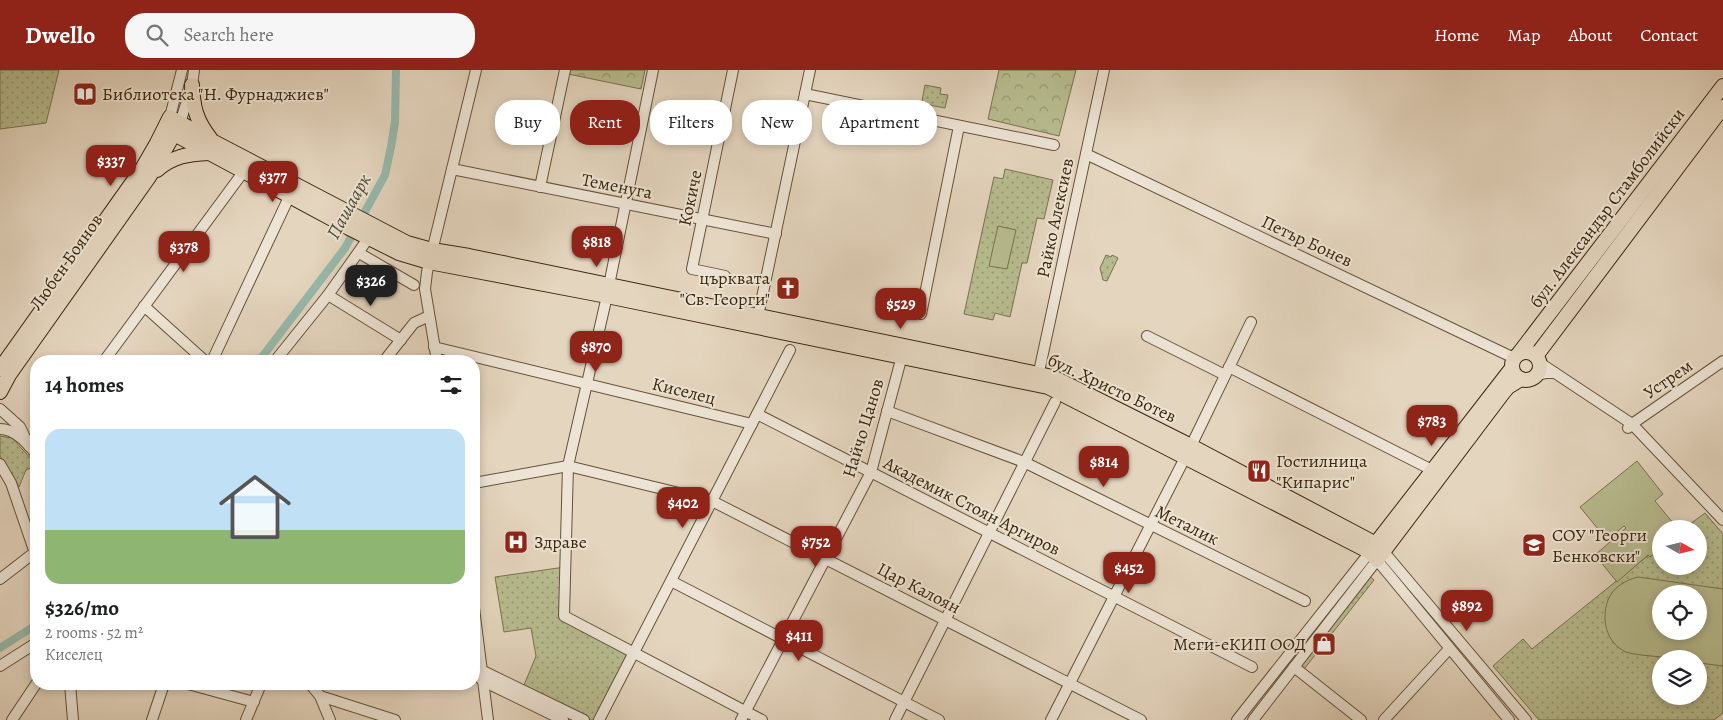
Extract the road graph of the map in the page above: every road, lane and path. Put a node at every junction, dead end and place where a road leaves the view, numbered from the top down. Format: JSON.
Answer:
{"nodes":[{"id":1,"x":182,"y":70,"type":"edge"},
{"id":2,"x":194,"y":70,"type":"edge"},
{"id":3,"x":476,"y":70,"type":"edge"},
{"id":4,"x":565,"y":70,"type":"edge"},
{"id":5,"x":653,"y":70,"type":"edge"},
{"id":6,"x":733,"y":70,"type":"edge"},
{"id":7,"x":810,"y":70,"type":"edge"},
{"id":8,"x":1104,"y":70,"type":"edge"},
{"id":9,"x":192,"y":85,"type":"junction"},
{"id":10,"x":1723,"y":86,"type":"edge"},
{"id":11,"x":805,"y":94,"type":"junction"},
{"id":12,"x":1723,"y":107,"type":"edge"},
{"id":13,"x":172,"y":126,"type":"junction"},
{"id":14,"x":959,"y":126,"type":"junction"},
{"id":15,"x":1054,"y":145,"type":"dead end"},
{"id":16,"x":212,"y":148,"type":"junction"},
{"id":17,"x":1086,"y":154,"type":"junction"},
{"id":18,"x":452,"y":169,"type":"junction"},
{"id":19,"x":244,"y":170,"type":"junction"},
{"id":20,"x":149,"y":177,"type":"junction"},
{"id":21,"x":540,"y":187,"type":"junction"},
{"id":22,"x":290,"y":195,"type":"junction"},
{"id":23,"x":626,"y":204,"type":"junction"},
{"id":24,"x":703,"y":220,"type":"junction"},
{"id":25,"x":353,"y":223,"type":"junction"},
{"id":26,"x":370,"y":232,"type":"junction"},
{"id":27,"x":776,"y":234,"type":"junction"},
{"id":28,"x":359,"y":253,"type":"junction"},
{"id":29,"x":431,"y":256,"type":"junction"},
{"id":30,"x":724,"y":276,"type":"dead end"},
{"id":31,"x":414,"y":285,"type":"dead end"},
{"id":32,"x":608,"y":291,"type":"junction"},
{"id":33,"x":328,"y":295,"type":"junction"},
{"id":34,"x":144,"y":306,"type":"junction"},
{"id":35,"x":921,"y":314,"type":"dead end"},
{"id":36,"x":429,"y":316,"type":"junction"},
{"id":37,"x":757,"y":321,"type":"junction"},
{"id":38,"x":1252,"y":322,"type":"dead end"},
{"id":39,"x":1148,"y":336,"type":"dead end"},
{"id":40,"x":401,"y":340,"type":"junction"},
{"id":41,"x":434,"y":347,"type":"junction"},
{"id":42,"x":790,"y":350,"type":"dead end"},
{"id":43,"x":903,"y":351,"type":"junction"},
{"id":44,"x":108,"y":355,"type":"edge"},
{"id":45,"x":198,"y":355,"type":"edge"},
{"id":46,"x":215,"y":355,"type":"edge"},
{"id":47,"x":280,"y":355,"type":"edge"},
{"id":48,"x":389,"y":355,"type":"edge"},
{"id":49,"x":436,"y":355,"type":"edge"},
{"id":50,"x":467,"y":355,"type":"edge"},
{"id":51,"x":480,"y":358,"type":"edge"},
{"id":52,"x":1723,"y":361,"type":"edge"},
{"id":53,"x":1517,"y":364,"type":"junction"},
{"id":54,"x":1538,"y":365,"type":"junction"},
{"id":55,"x":0,"y":369,"type":"edge"},
{"id":56,"x":1227,"y":371,"type":"junction"},
{"id":57,"x":1038,"y":378,"type":"junction"},
{"id":58,"x":588,"y":384,"type":"junction"},
{"id":59,"x":0,"y":392,"type":"edge"},
{"id":60,"x":1055,"y":402,"type":"dead end"},
{"id":61,"x":0,"y":409,"type":"edge"},
{"id":62,"x":887,"y":410,"type":"junction"},
{"id":63,"x":754,"y":419,"type":"junction"},
{"id":64,"x":1630,"y":426,"type":"junction"},
{"id":65,"x":0,"y":429,"type":"edge"},
{"id":66,"x":30,"y":445,"type":"edge"},
{"id":67,"x":30,"y":447,"type":"edge"},
{"id":68,"x":1188,"y":452,"type":"junction"},
{"id":69,"x":1024,"y":462,"type":"junction"},
{"id":70,"x":0,"y":464,"type":"edge"},
{"id":71,"x":568,"y":466,"type":"junction"},
{"id":72,"x":1432,"y":470,"type":"junction"},
{"id":73,"x":870,"y":472,"type":"junction"},
{"id":74,"x":480,"y":482,"type":"edge"},
{"id":75,"x":712,"y":501,"type":"junction"},
{"id":76,"x":1723,"y":520,"type":"edge"},
{"id":77,"x":1150,"y":524,"type":"junction"},
{"id":78,"x":989,"y":533,"type":"junction"},
{"id":79,"x":30,"y":537,"type":"edge"},
{"id":80,"x":1377,"y":552,"type":"junction"},
{"id":81,"x":30,"y":558,"type":"edge"},
{"id":82,"x":825,"y":559,"type":"junction"},
{"id":83,"x":0,"y":579,"type":"edge"},
{"id":84,"x":671,"y":581,"type":"junction"},
{"id":85,"x":1114,"y":596,"type":"junction"},
{"id":86,"x":1305,"y":601,"type":"dead end"},
{"id":87,"x":945,"y":620,"type":"junction"},
{"id":88,"x":782,"y":639,"type":"junction"},
{"id":89,"x":30,"y":646,"type":"edge"},
{"id":90,"x":1449,"y":650,"type":"junction"},
{"id":91,"x":633,"y":653,"type":"junction"},
{"id":92,"x":0,"y":666,"type":"edge"},
{"id":93,"x":1252,"y":667,"type":"dead end"},
{"id":94,"x":1294,"y":668,"type":"junction"},
{"id":95,"x":480,"y":674,"type":"edge"},
{"id":96,"x":480,"y":674,"type":"edge"},
{"id":97,"x":480,"y":680,"type":"edge"},
{"id":98,"x":1070,"y":684,"type":"junction"},
{"id":99,"x":32,"y":690,"type":"edge"},
{"id":100,"x":70,"y":690,"type":"edge"},
{"id":101,"x":162,"y":690,"type":"edge"},
{"id":102,"x":210,"y":690,"type":"edge"},
{"id":103,"x":259,"y":690,"type":"edge"},
{"id":104,"x":315,"y":690,"type":"edge"},
{"id":105,"x":501,"y":690,"type":"junction"},
{"id":106,"x":320,"y":696,"type":"junction"},
{"id":107,"x":486,"y":700,"type":"junction"},
{"id":108,"x":254,"y":702,"type":"junction"},
{"id":109,"x":904,"y":702,"type":"junction"},
{"id":110,"x":743,"y":716,"type":"edge"},
{"id":111,"x":12,"y":720,"type":"edge"},
{"id":112,"x":73,"y":720,"type":"edge"},
{"id":113,"x":152,"y":720,"type":"edge"},
{"id":114,"x":246,"y":720,"type":"edge"},
{"id":115,"x":330,"y":720,"type":"edge"},
{"id":116,"x":395,"y":720,"type":"edge"},
{"id":117,"x":488,"y":720,"type":"edge"},
{"id":118,"x":563,"y":720,"type":"edge"},
{"id":119,"x":584,"y":720,"type":"edge"},
{"id":120,"x":599,"y":720,"type":"edge"},
{"id":121,"x":762,"y":720,"type":"edge"},
{"id":122,"x":896,"y":720,"type":"edge"},
{"id":123,"x":939,"y":720,"type":"edge"},
{"id":124,"x":1051,"y":720,"type":"edge"},
{"id":125,"x":1141,"y":720,"type":"edge"},
{"id":126,"x":1237,"y":720,"type":"edge"},
{"id":127,"x":1253,"y":720,"type":"edge"},
{"id":128,"x":1361,"y":720,"type":"edge"},
{"id":129,"x":1384,"y":720,"type":"edge"},
{"id":130,"x":1509,"y":720,"type":"edge"},
{"id":131,"x":1526,"y":720,"type":"edge"}],
"edges":[{"from":1,"to":13,"type":"street","name":"Любен Боянов"},
{"from":2,"to":9,"type":"street","name":"Любен Боянов"},
{"from":3,"to":18,"type":"street"},
{"from":4,"to":21,"type":"street"},
{"from":5,"to":23,"type":"street"},
{"from":6,"to":24,"type":"street","name":"Кокиче"},
{"from":7,"to":11,"type":"street"},
{"from":8,"to":17,"type":"street","name":"Райко Алексиев"},
{"from":9,"to":13,"type":"street","name":"Любен Боянов"},
{"from":9,"to":16,"type":"main road"},
{"from":10,"to":53,"type":"main road","name":"бул. Александър Стамболийски"},
{"from":11,"to":14,"type":"street"},
{"from":11,"to":27,"type":"street"},
{"from":12,"to":54,"type":"main road","name":"бул. Александър Стамболийски"},
{"from":13,"to":16,"type":"main road","name":"бул. Христо Ботев"},
{"from":13,"to":20,"type":"main road","name":"Любен Боянов"},
{"from":13,"to":55,"type":"main road","name":"Любен Боянов"},
{"from":14,"to":15,"type":"street"},
{"from":14,"to":35,"type":"street"},
{"from":16,"to":19,"type":"main road","name":"бул. Христо Ботев"},
{"from":16,"to":20,"type":"main road"},
{"from":16,"to":25,"type":"main road","name":"бул. Христо Ботев"},
{"from":17,"to":53,"type":"street","name":"Петър Бонев"},
{"from":17,"to":57,"type":"street","name":"Райко Алексиев"},
{"from":18,"to":21,"type":"street","name":"Теменуга"},
{"from":18,"to":29,"type":"street"},
{"from":19,"to":22,"type":"main road","name":"бул. Христо Ботев"},
{"from":19,"to":34,"type":"street"},
{"from":20,"to":59,"type":"main road","name":"Любен Боянов"},
{"from":21,"to":23,"type":"street","name":"Теменуга"},
{"from":22,"to":25,"type":"main road","name":"бул. Христо Ботев"},
{"from":22,"to":46,"type":"street"},
{"from":23,"to":24,"type":"street","name":"Теменуга"},
{"from":23,"to":32,"type":"street"},
{"from":24,"to":27,"type":"street","name":"Теменуга"},
{"from":24,"to":30,"type":"street","name":"Кокиче"},
{"from":25,"to":26,"type":"main road","name":"бул. Христо Ботев"},
{"from":26,"to":28,"type":"street"},
{"from":26,"to":29,"type":"main road","name":"бул. Христо Ботев"},
{"from":27,"to":37,"type":"street"},
{"from":28,"to":31,"type":"street"},
{"from":28,"to":33,"type":"street"},
{"from":29,"to":32,"type":"main road","name":"бул. Христо Ботев"},
{"from":29,"to":36,"type":"street"},
{"from":32,"to":37,"type":"main road","name":"бул. Христо Ботев"},
{"from":32,"to":58,"type":"street"},
{"from":33,"to":40,"type":"street"},
{"from":33,"to":47,"type":"street"},
{"from":34,"to":44,"type":"street"},
{"from":34,"to":45,"type":"street"},
{"from":36,"to":40,"type":"street"},
{"from":36,"to":41,"type":"street"},
{"from":37,"to":43,"type":"main road","name":"бул. Христо Ботев"},
{"from":38,"to":56,"type":"street"},
{"from":39,"to":56,"type":"street"},
{"from":40,"to":48,"type":"street"},
{"from":41,"to":49,"type":"street"},
{"from":41,"to":50,"type":"street","name":"Киселец"},
{"from":42,"to":63,"type":"street"},
{"from":43,"to":57,"type":"main road","name":"бул. Христо Ботев"},
{"from":43,"to":62,"type":"street","name":"Найчо Цанов"},
{"from":51,"to":58,"type":"street","name":"Киселец"},
{"from":52,"to":64,"type":"street","name":"Устрем"},
{"from":53,"to":54,"type":"main road"},
{"from":53,"to":54,"type":"main road"},
{"from":53,"to":72,"type":"main road","name":"бул. Александър Стамболийски"},
{"from":53,"to":80,"type":"main road","name":"бул. Александър Стамболийски"},
{"from":54,"to":64,"type":"street"},
{"from":56,"to":68,"type":"street"},
{"from":56,"to":72,"type":"street"},
{"from":57,"to":68,"type":"main road","name":"бул. Христо Ботев"},
{"from":58,"to":63,"type":"street","name":"Киселец"},
{"from":58,"to":71,"type":"street"},
{"from":60,"to":69,"type":"street"},
{"from":61,"to":66,"type":"street"},
{"from":62,"to":69,"type":"street","name":"Металик"},
{"from":62,"to":73,"type":"street","name":"Найчо Цанов"},
{"from":63,"to":73,"type":"street","name":"Академик Стоян Аргиров"},
{"from":63,"to":75,"type":"street"},
{"from":64,"to":76,"type":"street"},
{"from":65,"to":67,"type":"street"},
{"from":68,"to":77,"type":"street"},
{"from":68,"to":80,"type":"main road","name":"бул. Христо Ботев"},
{"from":69,"to":77,"type":"street","name":"Металик"},
{"from":69,"to":78,"type":"street"},
{"from":70,"to":79,"type":"street"},
{"from":71,"to":74,"type":"street","name":"Цар Калоян"},
{"from":71,"to":75,"type":"street","name":"Цар Калоян"},
{"from":71,"to":91,"type":"street"},
{"from":72,"to":80,"type":"main road","name":"бул. Александър Стамболийски"},
{"from":73,"to":78,"type":"street","name":"Академик Стоян Аргиров"},
{"from":73,"to":82,"type":"street","name":"Найчо Цанов"},
{"from":75,"to":82,"type":"street","name":"Цар Калоян"},
{"from":75,"to":84,"type":"street"},
{"from":77,"to":85,"type":"street"},
{"from":77,"to":86,"type":"street","name":"Металик"},
{"from":78,"to":85,"type":"street","name":"Академик Стоян Аргиров"},
{"from":78,"to":87,"type":"street"},
{"from":80,"to":90,"type":"street","name":"бул. Христо Ботев"},
{"from":80,"to":94,"type":"street","name":"бул. Александър Стамболийски"},
{"from":80,"to":126,"type":"street","name":"бул. Александър Стамболийски"},
{"from":80,"to":131,"type":"street","name":"бул. Христо Ботев"},
{"from":81,"to":83,"type":"street"},
{"from":82,"to":87,"type":"street","name":"Цар Калоян"},
{"from":82,"to":88,"type":"street","name":"Найчо Цанов"},
{"from":84,"to":88,"type":"street"},
{"from":84,"to":91,"type":"street"},
{"from":85,"to":93,"type":"street","name":"Академик Стоян Аргиров"},
{"from":85,"to":98,"type":"street"},
{"from":87,"to":98,"type":"street","name":"Цар Калоян"},
{"from":87,"to":109,"type":"street"},
{"from":88,"to":109,"type":"street"},
{"from":88,"to":110,"type":"street","name":"Найчо Цанов"},
{"from":89,"to":92,"type":"street"},
{"from":90,"to":129,"type":"street"},
{"from":90,"to":130,"type":"street","name":"бул. Христо Ботев"},
{"from":91,"to":110,"type":"street"},
{"from":91,"to":120,"type":"street"},
{"from":94,"to":127,"type":"street","name":"бул. Александър Стамболийски"},
{"from":94,"to":128,"type":"street"},
{"from":95,"to":105,"type":"street"},
{"from":96,"to":119,"type":"street"},
{"from":97,"to":107,"type":"street"},
{"from":98,"to":124,"type":"street"},
{"from":98,"to":125,"type":"street","name":"Цар Калоян"},
{"from":99,"to":111,"type":"street"},
{"from":100,"to":112,"type":"street"},
{"from":101,"to":113,"type":"street"},
{"from":102,"to":108,"type":"street"},
{"from":103,"to":108,"type":"street"},
{"from":104,"to":106,"type":"street"},
{"from":105,"to":107,"type":"street"},
{"from":105,"to":118,"type":"street"},
{"from":106,"to":115,"type":"street"},
{"from":106,"to":116,"type":"street"},
{"from":107,"to":117,"type":"street"},
{"from":108,"to":114,"type":"street"},
{"from":109,"to":122,"type":"street"},
{"from":109,"to":123,"type":"street"},
{"from":110,"to":121,"type":"street"}]}
